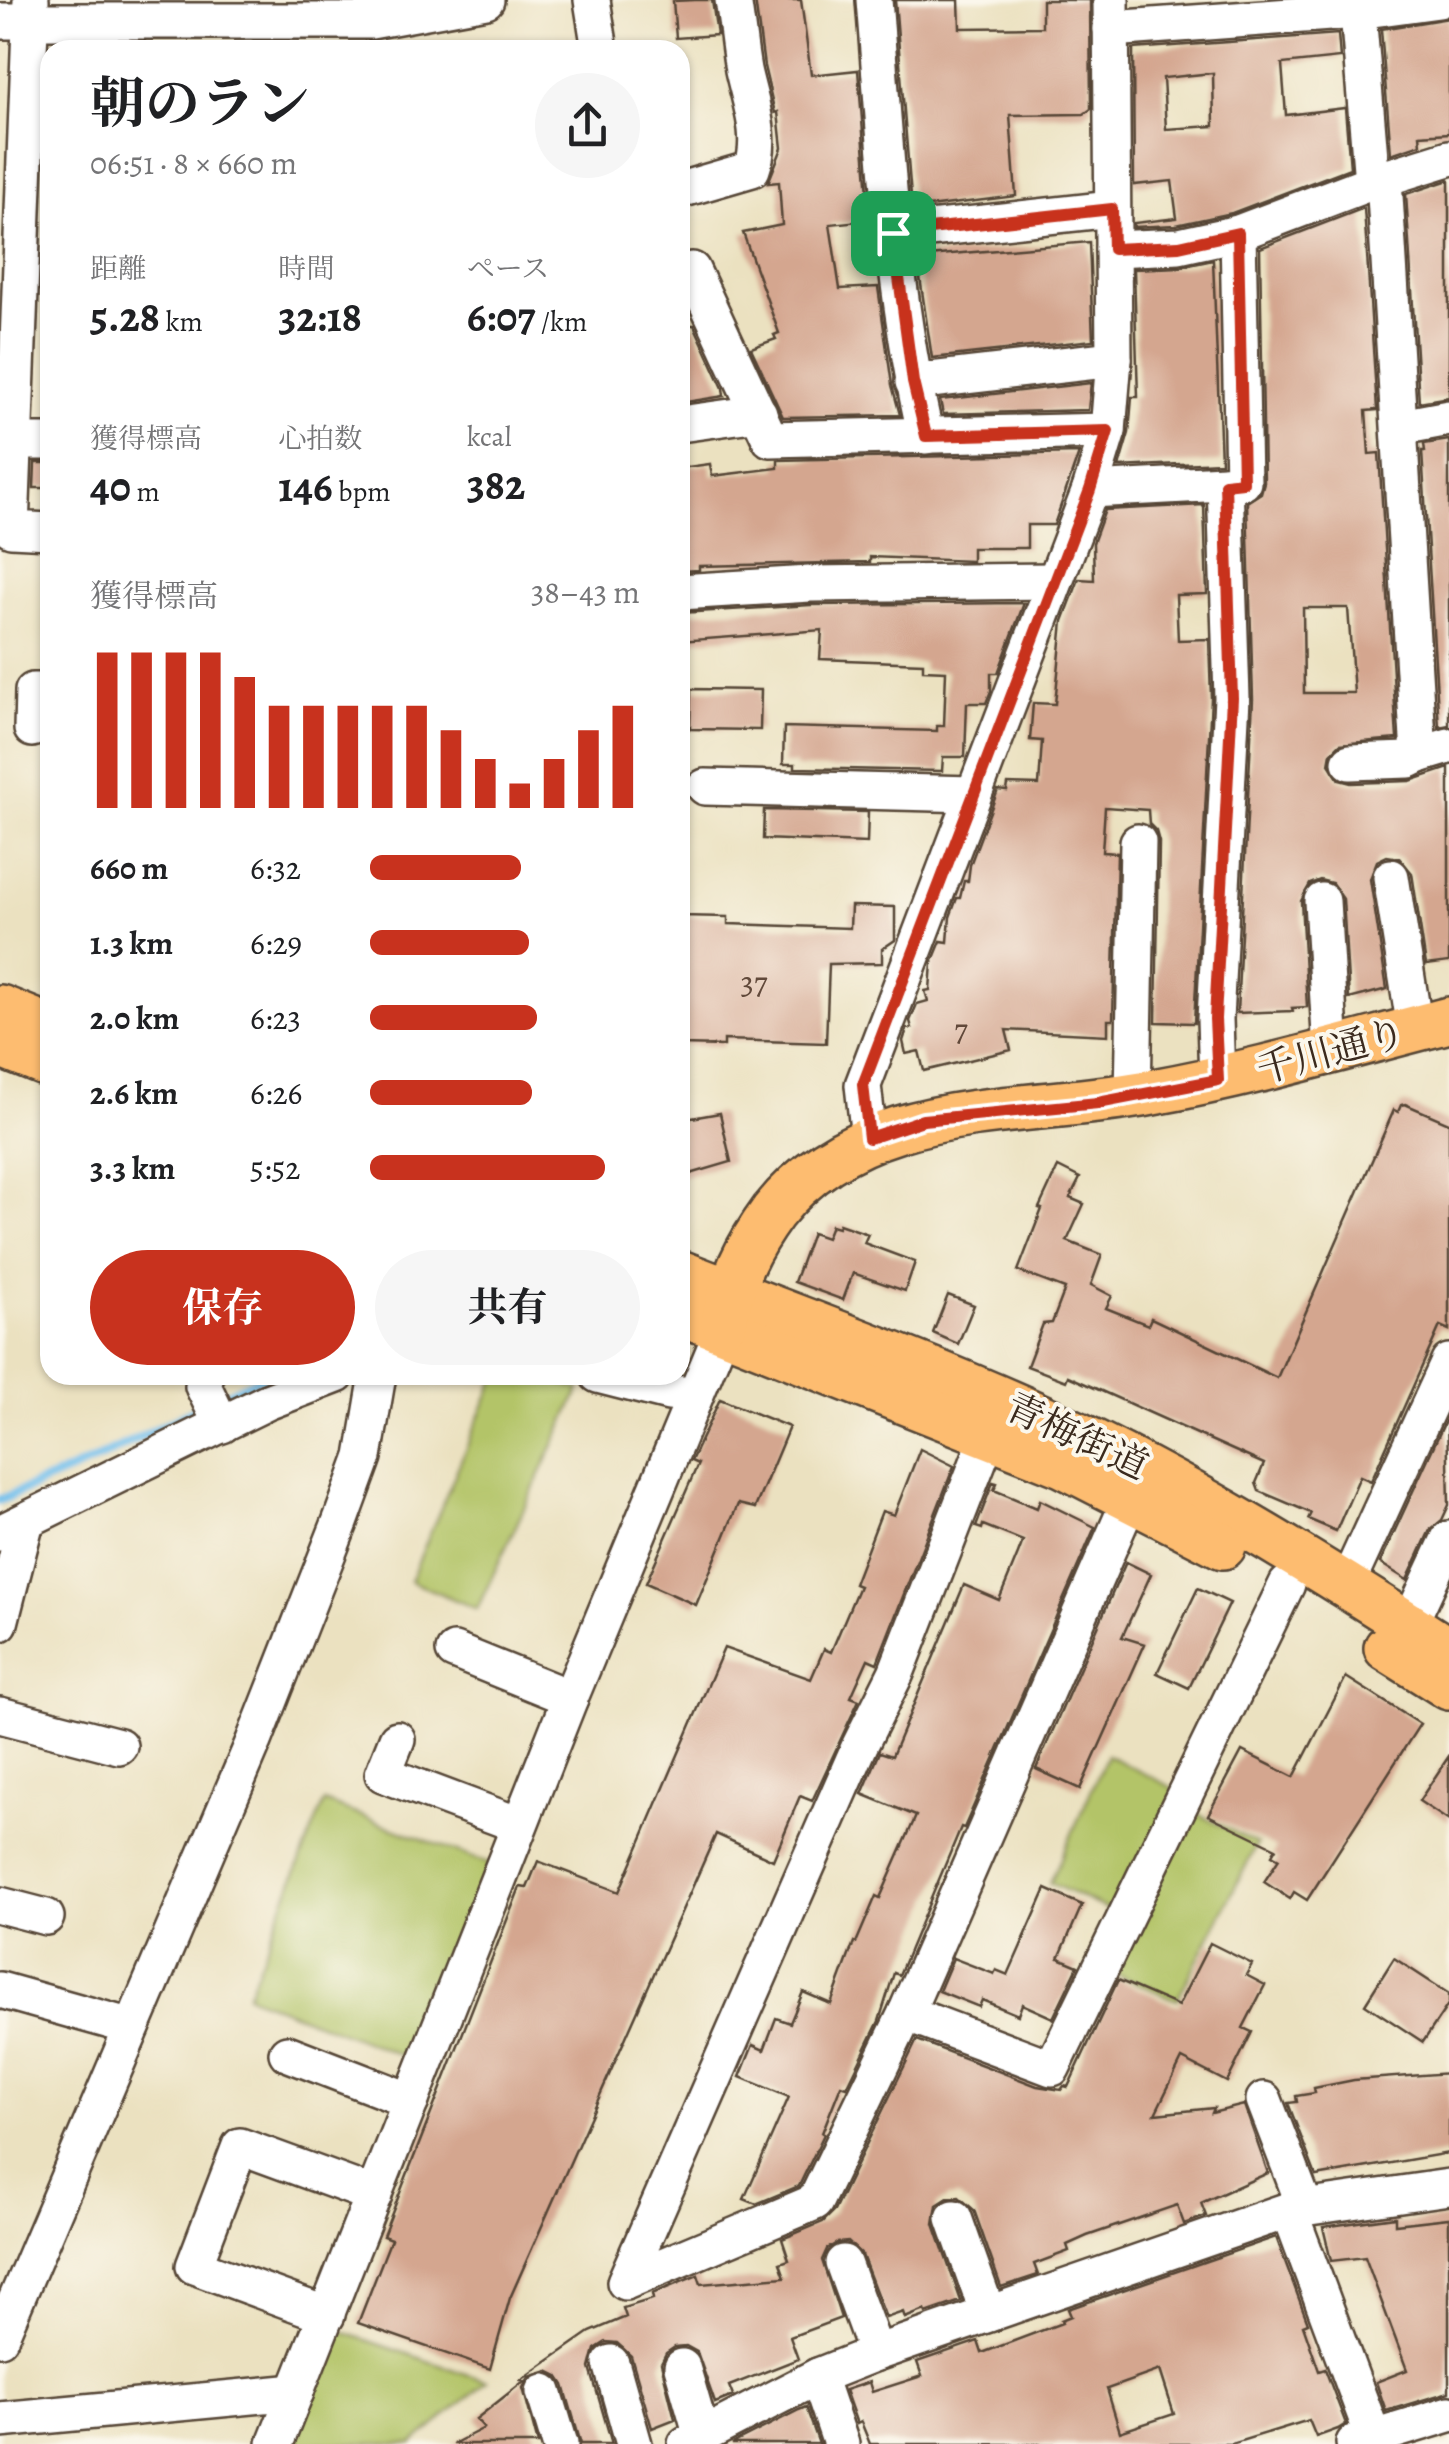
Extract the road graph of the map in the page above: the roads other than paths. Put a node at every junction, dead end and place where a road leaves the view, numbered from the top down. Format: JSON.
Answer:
{"nodes":[{"id":1,"x":486,"y":0,"type":"edge"},
{"id":2,"x":592,"y":0,"type":"edge"},
{"id":3,"x":733,"y":0,"type":"edge"},
{"id":4,"x":874,"y":0,"type":"edge"},
{"id":5,"x":1439,"y":0,"type":"edge"},
{"id":6,"x":1358,"y":6,"type":"edge"},
{"id":7,"x":392,"y":8,"type":"edge"},
{"id":8,"x":21,"y":14,"type":"edge"},
{"id":9,"x":1111,"y":14,"type":"edge"},
{"id":10,"x":214,"y":23,"type":"edge"},
{"id":11,"x":352,"y":36,"type":"edge"},
{"id":12,"x":598,"y":40,"type":"edge"},
{"id":13,"x":1449,"y":158,"type":"edge"},
{"id":14,"x":1378,"y":180,"type":"junction"},
{"id":15,"x":690,"y":187,"type":"edge"},
{"id":16,"x":1112,"y":209,"type":"junction"},
{"id":17,"x":893,"y":233,"type":"junction"},
{"id":18,"x":1238,"y":233,"type":"junction"},
{"id":19,"x":1113,"y":249,"type":"junction"},
{"id":20,"x":690,"y":270,"type":"edge"},
{"id":21,"x":1114,"y":359,"type":"junction"},
{"id":22,"x":913,"y":382,"type":"junction"},
{"id":23,"x":759,"y":413,"type":"junction"},
{"id":24,"x":1449,"y":418,"type":"edge"},
{"id":25,"x":690,"y":423,"type":"edge"},
{"id":26,"x":1401,"y":427,"type":"junction"},
{"id":27,"x":10,"y":431,"type":"edge"},
{"id":28,"x":1108,"y":431,"type":"junction"},
{"id":29,"x":926,"y":436,"type":"junction"},
{"id":30,"x":40,"y":439,"type":"edge"},
{"id":31,"x":1225,"y":484,"type":"junction"},
{"id":32,"x":1090,"y":490,"type":"junction"},
{"id":33,"x":40,"y":530,"type":"edge"},
{"id":34,"x":1056,"y":582,"type":"junction"},
{"id":35,"x":690,"y":591,"type":"edge"},
{"id":36,"x":40,"y":691,"type":"edge"},
{"id":37,"x":32,"y":729,"type":"dead end"},
{"id":38,"x":1434,"y":751,"type":"edge"},
{"id":39,"x":1350,"y":762,"type":"dead end"},
{"id":40,"x":705,"y":787,"type":"dead end"},
{"id":41,"x":973,"y":794,"type":"junction"},
{"id":42,"x":1138,"y":842,"type":"dead end"},
{"id":43,"x":1391,"y":877,"type":"dead end"},
{"id":44,"x":1322,"y":901,"type":"dead end"},
{"id":45,"x":0,"y":1008,"type":"edge"},
{"id":46,"x":40,"y":1024,"type":"edge"},
{"id":47,"x":1432,"y":1025,"type":"edge"},
{"id":48,"x":0,"y":1045,"type":"edge"},
{"id":49,"x":1331,"y":1051,"type":"junction"},
{"id":50,"x":40,"y":1060,"type":"edge"},
{"id":51,"x":1218,"y":1080,"type":"junction"},
{"id":52,"x":1133,"y":1096,"type":"junction"},
{"id":53,"x":869,"y":1138,"type":"junction"},
{"id":54,"x":690,"y":1282,"type":"edge"},
{"id":55,"x":726,"y":1310,"type":"junction"},
{"id":56,"x":690,"y":1312,"type":"edge"},
{"id":57,"x":1449,"y":1362,"type":"edge"},
{"id":58,"x":311,"y":1385,"type":"edge"},
{"id":59,"x":376,"y":1385,"type":"edge"},
{"id":60,"x":637,"y":1385,"type":"edge"},
{"id":61,"x":694,"y":1395,"type":"junction"},
{"id":62,"x":212,"y":1400,"type":"edge"},
{"id":63,"x":990,"y":1434,"type":"junction"},
{"id":64,"x":1131,"y":1498,"type":"junction"},
{"id":65,"x":13,"y":1527,"type":"edge"},
{"id":66,"x":1449,"y":1538,"type":"edge"},
{"id":67,"x":1287,"y":1584,"type":"junction"},
{"id":68,"x":1346,"y":1586,"type":"junction"},
{"id":69,"x":0,"y":1622,"type":"edge"},
{"id":70,"x":1409,"y":1625,"type":"junction"},
{"id":71,"x":454,"y":1650,"type":"dead end"},
{"id":72,"x":1449,"y":1651,"type":"edge"},
{"id":73,"x":1449,"y":1688,"type":"edge"},
{"id":74,"x":570,"y":1698,"type":"junction"},
{"id":75,"x":0,"y":1715,"type":"edge"},
{"id":76,"x":397,"y":1740,"type":"dead end"},
{"id":77,"x":119,"y":1746,"type":"dead end"},
{"id":78,"x":519,"y":1826,"type":"junction"},
{"id":79,"x":0,"y":1905,"type":"edge"},
{"id":80,"x":46,"y":1918,"type":"dead end"},
{"id":81,"x":0,"y":1990,"type":"edge"},
{"id":82,"x":906,"y":2013,"type":"junction"},
{"id":83,"x":132,"y":2027,"type":"junction"},
{"id":84,"x":287,"y":2053,"type":"dead end"},
{"id":85,"x":1264,"y":2100,"type":"dead end"},
{"id":86,"x":411,"y":2102,"type":"junction"},
{"id":87,"x":1449,"y":2188,"type":"edge"},
{"id":88,"x":374,"y":2195,"type":"junction"},
{"id":89,"x":1297,"y":2208,"type":"junction"},
{"id":90,"x":954,"y":2218,"type":"dead end"},
{"id":91,"x":844,"y":2264,"type":"dead end"},
{"id":92,"x":327,"y":2314,"type":"junction"},
{"id":93,"x":988,"y":2314,"type":"junction"},
{"id":94,"x":0,"y":2338,"type":"edge"},
{"id":95,"x":876,"y":2353,"type":"junction"},
{"id":96,"x":611,"y":2363,"type":"dead end"},
{"id":97,"x":682,"y":2367,"type":"dead end"},
{"id":98,"x":818,"y":2376,"type":"junction"},
{"id":99,"x":296,"y":2392,"type":"junction"},
{"id":100,"x":544,"y":2392,"type":"dead end"},
{"id":101,"x":1449,"y":2414,"type":"edge"},
{"id":102,"x":0,"y":2420,"type":"edge"},
{"id":103,"x":694,"y":2440,"type":"edge"},
{"id":104,"x":1366,"y":2442,"type":"edge"},
{"id":105,"x":276,"y":2444,"type":"edge"},
{"id":106,"x":560,"y":2444,"type":"edge"},
{"id":107,"x":634,"y":2444,"type":"edge"},
{"id":108,"x":841,"y":2444,"type":"edge"}],
"edges":[{"from":1,"to":7,"type":"street"},
{"from":2,"to":12,"type":"street"},
{"from":3,"to":15,"type":"street"},
{"from":4,"to":17,"type":"street"},
{"from":5,"to":6,"type":"street"},
{"from":6,"to":9,"type":"street"},
{"from":6,"to":14,"type":"street"},
{"from":7,"to":11,"type":"street"},
{"from":8,"to":10,"type":"street"},
{"from":8,"to":27,"type":"street"},
{"from":9,"to":16,"type":"street"},
{"from":10,"to":11,"type":"street"},
{"from":13,"to":14,"type":"street"},
{"from":14,"to":18,"type":"street"},
{"from":14,"to":26,"type":"street"},
{"from":16,"to":17,"type":"street"},
{"from":16,"to":19,"type":"street"},
{"from":17,"to":22,"type":"street"},
{"from":18,"to":19,"type":"street"},
{"from":18,"to":31,"type":"street"},
{"from":19,"to":21,"type":"street"},
{"from":20,"to":23,"type":"street"},
{"from":21,"to":22,"type":"street"},
{"from":21,"to":28,"type":"street"},
{"from":22,"to":29,"type":"street"},
{"from":23,"to":25,"type":"street"},
{"from":23,"to":29,"type":"street"},
{"from":24,"to":26,"type":"street"},
{"from":26,"to":38,"type":"street"},
{"from":27,"to":30,"type":"street"},
{"from":27,"to":33,"type":"street"},
{"from":28,"to":29,"type":"street"},
{"from":28,"to":32,"type":"street"},
{"from":31,"to":32,"type":"street"},
{"from":31,"to":51,"type":"street"},
{"from":32,"to":34,"type":"street"},
{"from":34,"to":35,"type":"street"},
{"from":34,"to":41,"type":"street"},
{"from":36,"to":37,"type":"street"},
{"from":38,"to":39,"type":"street"},
{"from":40,"to":41,"type":"street"},
{"from":41,"to":53,"type":"street"},
{"from":42,"to":52,"type":"street"},
{"from":43,"to":47,"type":"street"},
{"from":44,"to":49,"type":"street"},
{"from":45,"to":46,"type":"main road"},
{"from":47,"to":49,"type":"main road","name":"千川通り"},
{"from":48,"to":50,"type":"main road"},
{"from":49,"to":51,"type":"main road","name":"千川通り"},
{"from":51,"to":52,"type":"main road","name":"千川通り"},
{"from":52,"to":53,"type":"main road","name":"千川通り"},
{"from":53,"to":55,"type":"main road","name":"千川通り"},
{"from":54,"to":55,"type":"main road","name":"青梅街道"},
{"from":55,"to":56,"type":"main road","name":"青梅街道"},
{"from":55,"to":61,"type":"street"},
{"from":55,"to":63,"type":"main road","name":"青梅街道"},
{"from":55,"to":68,"type":"main road","name":"青梅街道"},
{"from":57,"to":68,"type":"street"},
{"from":58,"to":62,"type":"street"},
{"from":59,"to":83,"type":"street"},
{"from":60,"to":61,"type":"street"},
{"from":61,"to":74,"type":"street"},
{"from":62,"to":65,"type":"street"},
{"from":63,"to":64,"type":"main road","name":"青梅街道"},
{"from":63,"to":82,"type":"street"},
{"from":64,"to":67,"type":"main road","name":"青梅街道"},
{"from":64,"to":82,"type":"street"},
{"from":65,"to":69,"type":"street"},
{"from":66,"to":70,"type":"street"},
{"from":67,"to":73,"type":"main road","name":"青梅街道"},
{"from":67,"to":82,"type":"street"},
{"from":68,"to":70,"type":"main road","name":"青梅街道"},
{"from":70,"to":72,"type":"main road","name":"青梅街道"},
{"from":71,"to":74,"type":"street"},
{"from":74,"to":78,"type":"street"},
{"from":75,"to":77,"type":"street"},
{"from":76,"to":78,"type":"street"},
{"from":78,"to":86,"type":"street"},
{"from":79,"to":80,"type":"street"},
{"from":81,"to":83,"type":"street"},
{"from":83,"to":94,"type":"street"},
{"from":84,"to":86,"type":"street"},
{"from":85,"to":89,"type":"street"},
{"from":86,"to":88,"type":"street"},
{"from":87,"to":89,"type":"street"},
{"from":88,"to":92,"type":"street"},
{"from":88,"to":92,"type":"street"},
{"from":89,"to":93,"type":"street"},
{"from":89,"to":104,"type":"street"},
{"from":90,"to":93,"type":"street"},
{"from":91,"to":95,"type":"street"},
{"from":92,"to":99,"type":"street"},
{"from":93,"to":95,"type":"street"},
{"from":95,"to":98,"type":"street"},
{"from":96,"to":107,"type":"street"},
{"from":97,"to":103,"type":"street"},
{"from":98,"to":103,"type":"street"},
{"from":98,"to":108,"type":"street"},
{"from":99,"to":102,"type":"street"},
{"from":99,"to":105,"type":"street"},
{"from":100,"to":106,"type":"street"},
{"from":101,"to":104,"type":"street"}]}
